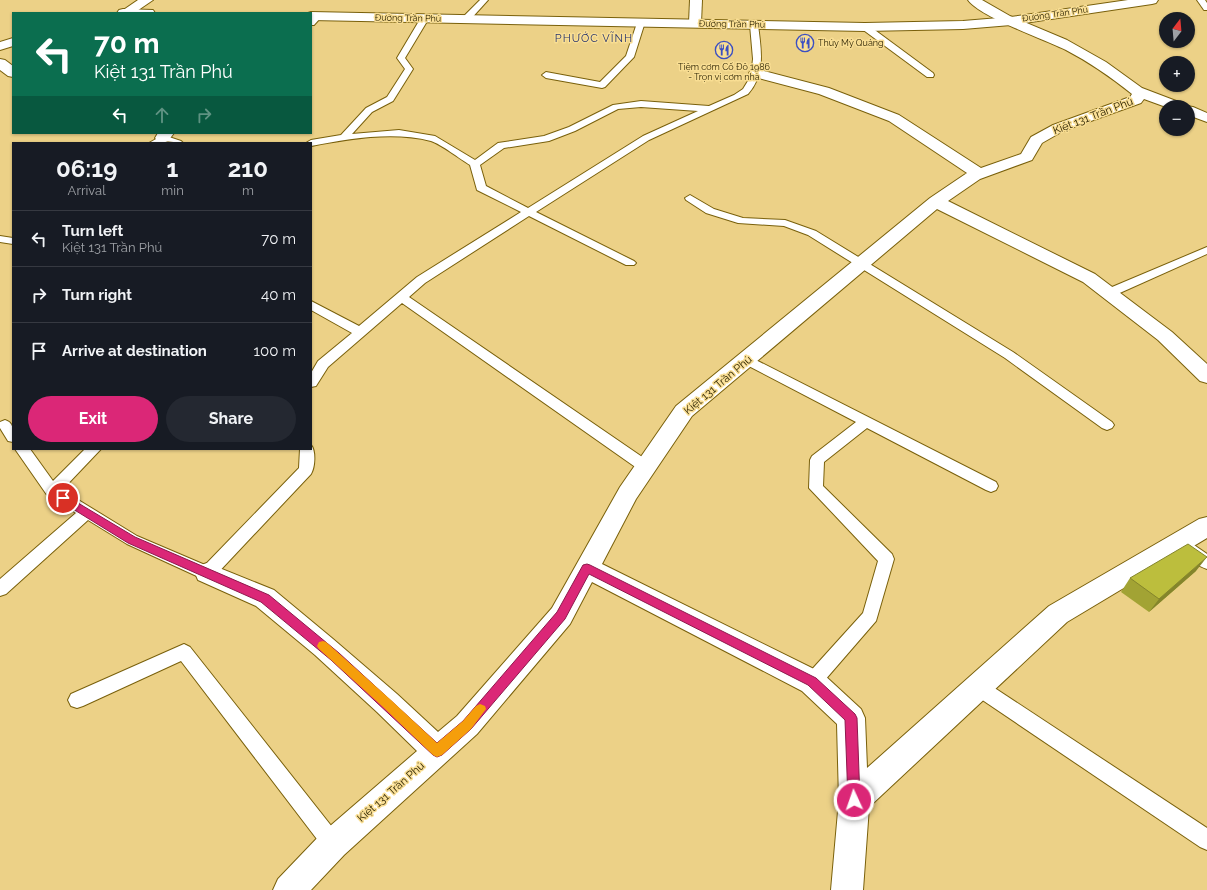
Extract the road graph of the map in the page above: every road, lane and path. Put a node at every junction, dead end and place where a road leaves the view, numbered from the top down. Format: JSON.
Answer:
{"nodes":[{"id":1,"x":147,"y":0,"type":"edge"},
{"id":2,"x":484,"y":0,"type":"edge"},
{"id":3,"x":696,"y":0,"type":"edge"},
{"id":4,"x":974,"y":0,"type":"edge"},
{"id":5,"x":1152,"y":0,"type":"edge"},
{"id":6,"x":1201,"y":0,"type":"edge"},
{"id":7,"x":1207,"y":8,"type":"edge"},
{"id":8,"x":126,"y":12,"type":"edge"},
{"id":9,"x":313,"y":18,"type":"edge"},
{"id":10,"x":426,"y":18,"type":"junction"},
{"id":11,"x":466,"y":19,"type":"junction"},
{"id":12,"x":1011,"y":21,"type":"junction"},
{"id":13,"x":641,"y":22,"type":"junction"},
{"id":14,"x":695,"y":23,"type":"junction"},
{"id":15,"x":754,"y":25,"type":"junction"},
{"id":16,"x":865,"y":27,"type":"junction"},
{"id":17,"x":12,"y":42,"type":"edge"},
{"id":18,"x":0,"y":46,"type":"edge"},
{"id":19,"x":0,"y":63,"type":"edge"},
{"id":20,"x":12,"y":72,"type":"edge"},
{"id":21,"x":756,"y":73,"type":"junction"},
{"id":22,"x":546,"y":75,"type":"dead end"},
{"id":23,"x":930,"y":75,"type":"dead end"},
{"id":24,"x":1137,"y":91,"type":"junction"},
{"id":25,"x":1161,"y":100,"type":"edge"},
{"id":26,"x":711,"y":109,"type":"junction"},
{"id":27,"x":1195,"y":113,"type":"edge"},
{"id":28,"x":1207,"y":118,"type":"edge"},
{"id":29,"x":344,"y":137,"type":"junction"},
{"id":30,"x":161,"y":138,"type":"edge"},
{"id":31,"x":175,"y":142,"type":"edge"},
{"id":32,"x":312,"y":143,"type":"edge"},
{"id":33,"x":475,"y":164,"type":"junction"},
{"id":34,"x":979,"y":174,"type":"junction"},
{"id":35,"x":690,"y":198,"type":"dead end"},
{"id":36,"x":936,"y":202,"type":"junction"},
{"id":37,"x":528,"y":212,"type":"junction"},
{"id":38,"x":0,"y":239,"type":"edge"},
{"id":39,"x":12,"y":241,"type":"edge"},
{"id":40,"x":1207,"y":250,"type":"edge"},
{"id":41,"x":630,"y":263,"type":"dead end"},
{"id":42,"x":862,"y":264,"type":"junction"},
{"id":43,"x":1109,"y":294,"type":"junction"},
{"id":44,"x":401,"y":297,"type":"junction"},
{"id":45,"x":312,"y":307,"type":"edge"},
{"id":46,"x":360,"y":332,"type":"junction"},
{"id":47,"x":748,"y":360,"type":"junction"},
{"id":48,"x":1207,"y":376,"type":"edge"},
{"id":49,"x":312,"y":381,"type":"edge"},
{"id":50,"x":866,"y":421,"type":"junction"},
{"id":51,"x":5,"y":425,"type":"dead end"},
{"id":52,"x":1107,"y":425,"type":"dead end"},
{"id":53,"x":12,"y":435,"type":"edge"},
{"id":54,"x":23,"y":450,"type":"edge"},
{"id":55,"x":93,"y":450,"type":"edge"},
{"id":56,"x":307,"y":450,"type":"edge"},
{"id":57,"x":646,"y":467,"type":"junction"},
{"id":58,"x":991,"y":486,"type":"dead end"},
{"id":59,"x":52,"y":491,"type":"junction"},
{"id":60,"x":87,"y":512,"type":"junction"},
{"id":61,"x":1207,"y":526,"type":"edge"},
{"id":62,"x":1180,"y":543,"type":"junction"},
{"id":63,"x":1207,"y":563,"type":"edge"},
{"id":64,"x":587,"y":568,"type":"junction"},
{"id":65,"x":207,"y":573,"type":"junction"},
{"id":66,"x":0,"y":589,"type":"edge"},
{"id":67,"x":812,"y":682,"type":"junction"},
{"id":68,"x":978,"y":687,"type":"junction"},
{"id":69,"x":77,"y":700,"type":"dead end"},
{"id":70,"x":437,"y":751,"type":"junction"},
{"id":71,"x":854,"y":800,"type":"junction"},
{"id":72,"x":1207,"y":840,"type":"edge"},
{"id":73,"x":333,"y":844,"type":"junction"},
{"id":74,"x":289,"y":890,"type":"edge"},
{"id":75,"x":847,"y":890,"type":"edge"}],
"edges":[{"from":1,"to":8,"type":"street"},
{"from":2,"to":11,"type":"lane"},
{"from":3,"to":14,"type":"street"},
{"from":4,"to":12,"type":"street","name":"Kiệt 131 Trần Phú"},
{"from":5,"to":12,"type":"street","name":"Đường Trần Phú"},
{"from":6,"to":7,"type":"lane"},
{"from":9,"to":10,"type":"street","name":"Đường Trần Phú"},
{"from":10,"to":11,"type":"street","name":"Đường Trần Phú"},
{"from":10,"to":29,"type":"lane"},
{"from":11,"to":13,"type":"street","name":"Đường Trần Phú"},
{"from":12,"to":16,"type":"street","name":"Đường Trần Phú"},
{"from":12,"to":24,"type":"street","name":"Kiệt 131 Trần Phú"},
{"from":13,"to":14,"type":"street","name":"Đường Trần Phú"},
{"from":13,"to":22,"type":"lane"},
{"from":14,"to":15,"type":"street","name":"Đường Trần Phú"},
{"from":15,"to":16,"type":"street","name":"Đường Trần Phú"},
{"from":15,"to":21,"type":"lane"},
{"from":16,"to":23,"type":"lane"},
{"from":17,"to":18,"type":"street"},
{"from":19,"to":20,"type":"street"},
{"from":21,"to":26,"type":"lane"},
{"from":21,"to":34,"type":"street"},
{"from":24,"to":25,"type":"street"},
{"from":24,"to":34,"type":"street","name":"Kiệt 131 Trần Phú"},
{"from":26,"to":33,"type":"lane"},
{"from":26,"to":37,"type":"lane"},
{"from":27,"to":28,"type":"street"},
{"from":29,"to":32,"type":"lane"},
{"from":29,"to":33,"type":"lane"},
{"from":30,"to":31,"type":"lane"},
{"from":33,"to":37,"type":"lane"},
{"from":34,"to":36,"type":"street","name":"Kiệt 131 Trần Phú"},
{"from":35,"to":42,"type":"lane"},
{"from":36,"to":42,"type":"street","name":"Kiệt 131 Trần Phú"},
{"from":36,"to":43,"type":"street"},
{"from":37,"to":41,"type":"lane"},
{"from":37,"to":44,"type":"lane"},
{"from":38,"to":39,"type":"lane"},
{"from":40,"to":43,"type":"lane"},
{"from":42,"to":47,"type":"street","name":"Kiệt 131 Trần Phú"},
{"from":42,"to":52,"type":"lane"},
{"from":43,"to":48,"type":"street"},
{"from":44,"to":46,"type":"lane"},
{"from":44,"to":57,"type":"lane"},
{"from":45,"to":46,"type":"lane"},
{"from":46,"to":49,"type":"lane"},
{"from":47,"to":50,"type":"lane"},
{"from":47,"to":57,"type":"street","name":"Kiệt 131 Trần Phú"},
{"from":50,"to":58,"type":"lane"},
{"from":50,"to":67,"type":"lane"},
{"from":51,"to":53,"type":"lane"},
{"from":54,"to":59,"type":"lane"},
{"from":55,"to":59,"type":"lane"},
{"from":56,"to":65,"type":"lane"},
{"from":57,"to":64,"type":"street","name":"Kiệt 131 Trần Phú"},
{"from":59,"to":60,"type":"lane"},
{"from":60,"to":65,"type":"lane"},
{"from":60,"to":66,"type":"lane"},
{"from":61,"to":62,"type":"street"},
{"from":62,"to":63,"type":"lane"},
{"from":62,"to":68,"type":"street"},
{"from":64,"to":67,"type":"street"},
{"from":64,"to":70,"type":"street","name":"Kiệt 131 Trần Phú"},
{"from":65,"to":70,"type":"street"},
{"from":67,"to":71,"type":"street"},
{"from":68,"to":71,"type":"street"},
{"from":68,"to":72,"type":"lane"},
{"from":69,"to":73,"type":"lane"},
{"from":70,"to":73,"type":"street","name":"Kiệt 131 Trần Phú"},
{"from":71,"to":75,"type":"street"},
{"from":73,"to":74,"type":"street","name":"Kiệt 131 Trần Phú"}]}
